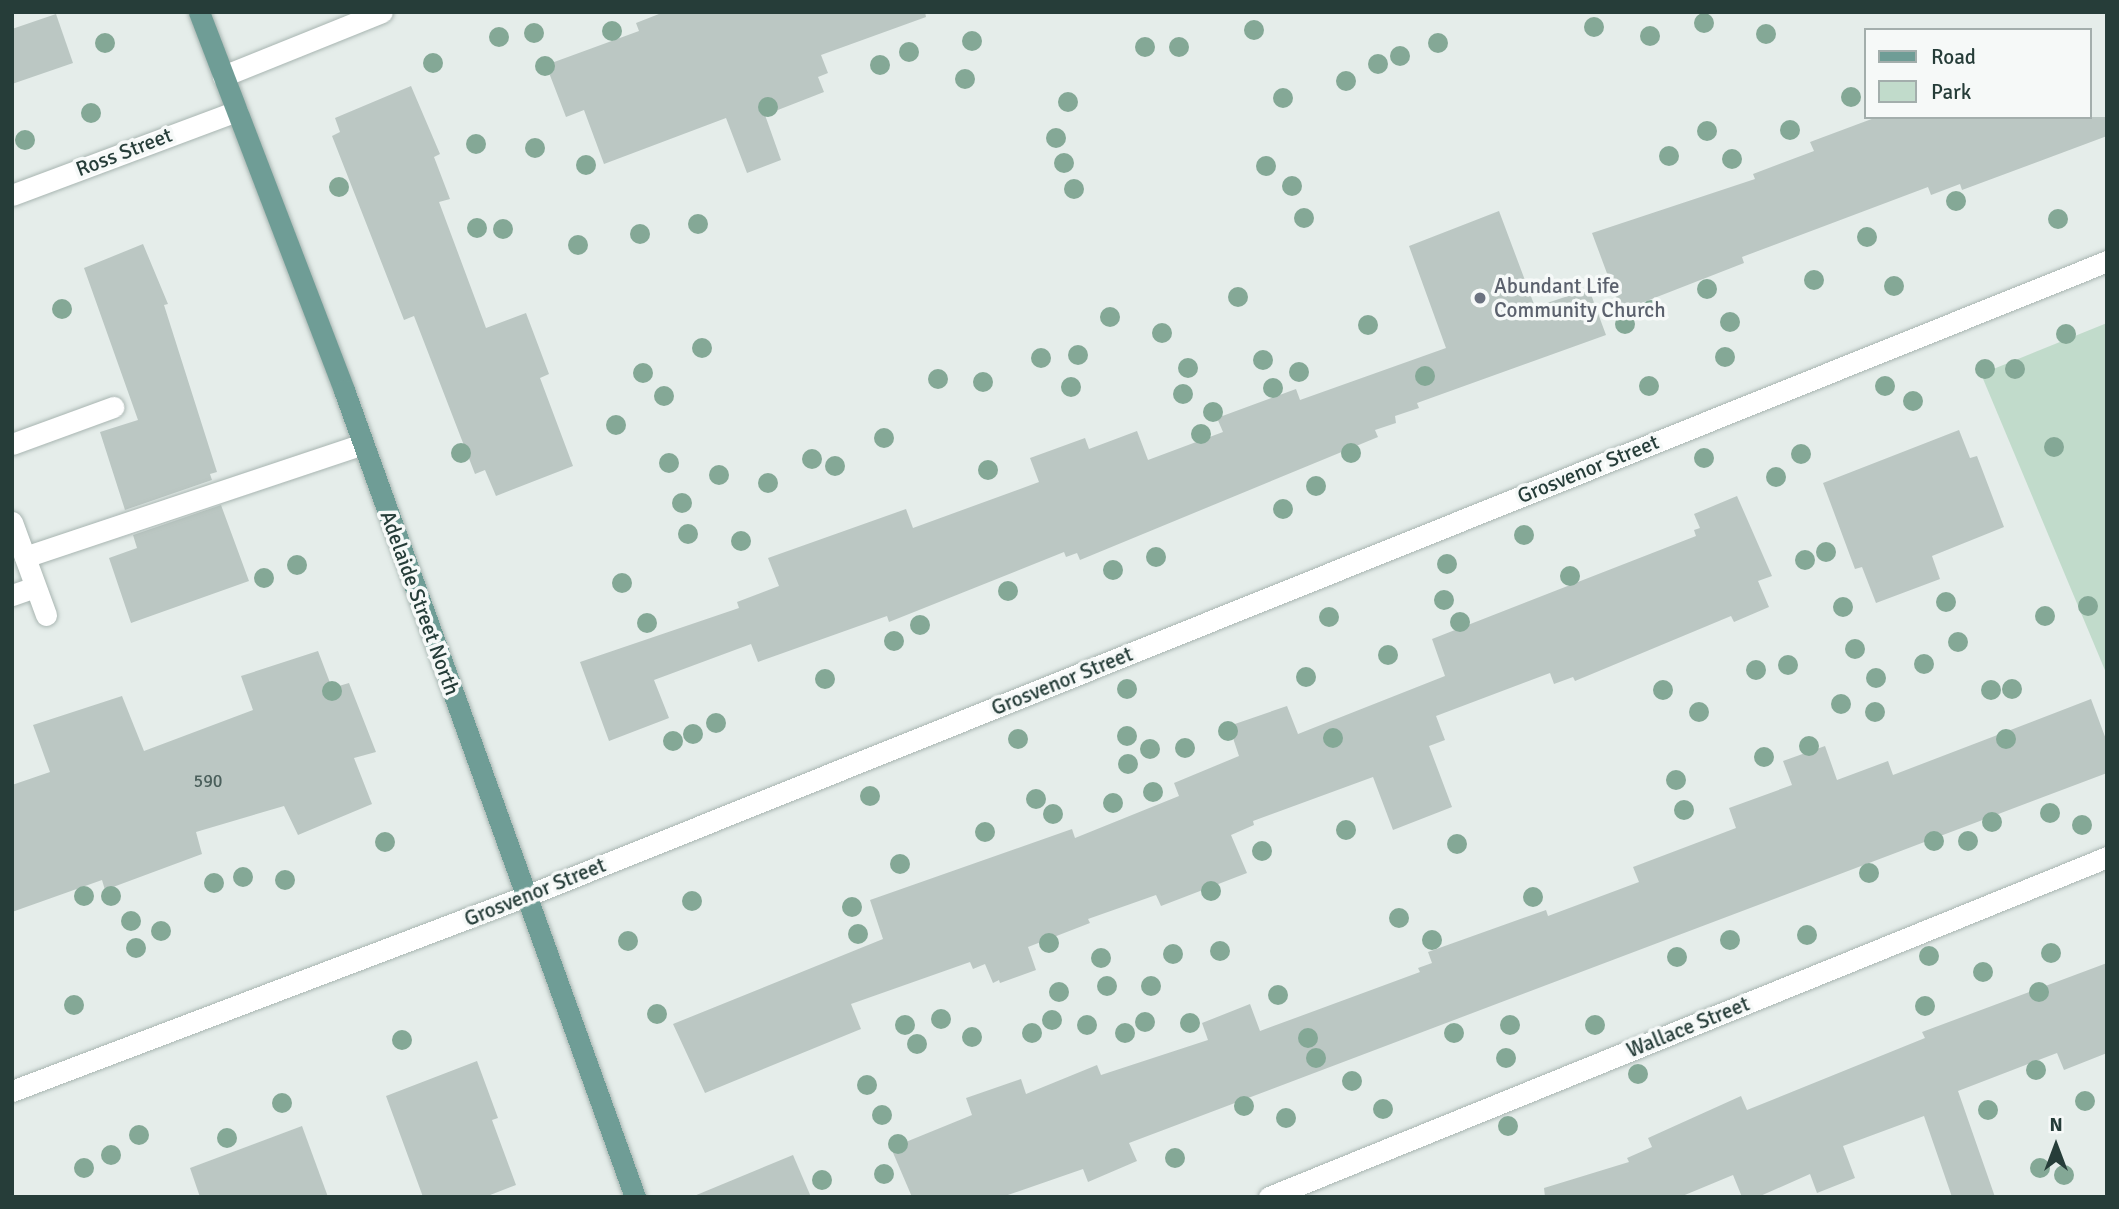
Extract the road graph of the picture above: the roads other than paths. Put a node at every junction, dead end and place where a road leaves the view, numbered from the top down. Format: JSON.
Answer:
{"nodes":[{"id":1,"x":199,"y":12,"type":"edge"},
{"id":2,"x":382,"y":12,"type":"edge"},
{"id":3,"x":223,"y":76,"type":"junction"},
{"id":4,"x":237,"y":111,"type":"junction"},
{"id":5,"x":12,"y":195,"type":"edge"},
{"id":6,"x":2107,"y":261,"type":"edge"},
{"id":7,"x":113,"y":407,"type":"dead end"},
{"id":8,"x":12,"y":444,"type":"edge"},
{"id":9,"x":363,"y":444,"type":"junction"},
{"id":10,"x":12,"y":522,"type":"edge"},
{"id":11,"x":25,"y":557,"type":"junction"},
{"id":12,"x":35,"y":587,"type":"junction"},
{"id":13,"x":12,"y":596,"type":"edge"},
{"id":14,"x":46,"y":615,"type":"dead end"},
{"id":15,"x":2107,"y":857,"type":"edge"},
{"id":16,"x":526,"y":896,"type":"junction"},
{"id":17,"x":12,"y":1091,"type":"edge"},
{"id":18,"x":635,"y":1197,"type":"edge"},
{"id":19,"x":1269,"y":1197,"type":"edge"}],
"edges":[{"from":1,"to":3,"type":"main road","name":"Adelaide Street North"},
{"from":2,"to":3,"type":"street"},
{"from":3,"to":4,"type":"main road","name":"Adelaide Street North"},
{"from":4,"to":5,"type":"street","name":"Ross Street"},
{"from":4,"to":9,"type":"main road","name":"Adelaide Street North"},
{"from":6,"to":16,"type":"street","name":"Grosvenor Street"},
{"from":7,"to":8,"type":"street"},
{"from":9,"to":11,"type":"street"},
{"from":9,"to":16,"type":"main road","name":"Adelaide Street North"},
{"from":10,"to":11,"type":"street"},
{"from":11,"to":12,"type":"street"},
{"from":12,"to":13,"type":"street"},
{"from":12,"to":14,"type":"street"},
{"from":15,"to":19,"type":"street","name":"Wallace Street"},
{"from":16,"to":17,"type":"street","name":"Grosvenor Street"},
{"from":16,"to":18,"type":"main road","name":"Adelaide Street North"}]}
